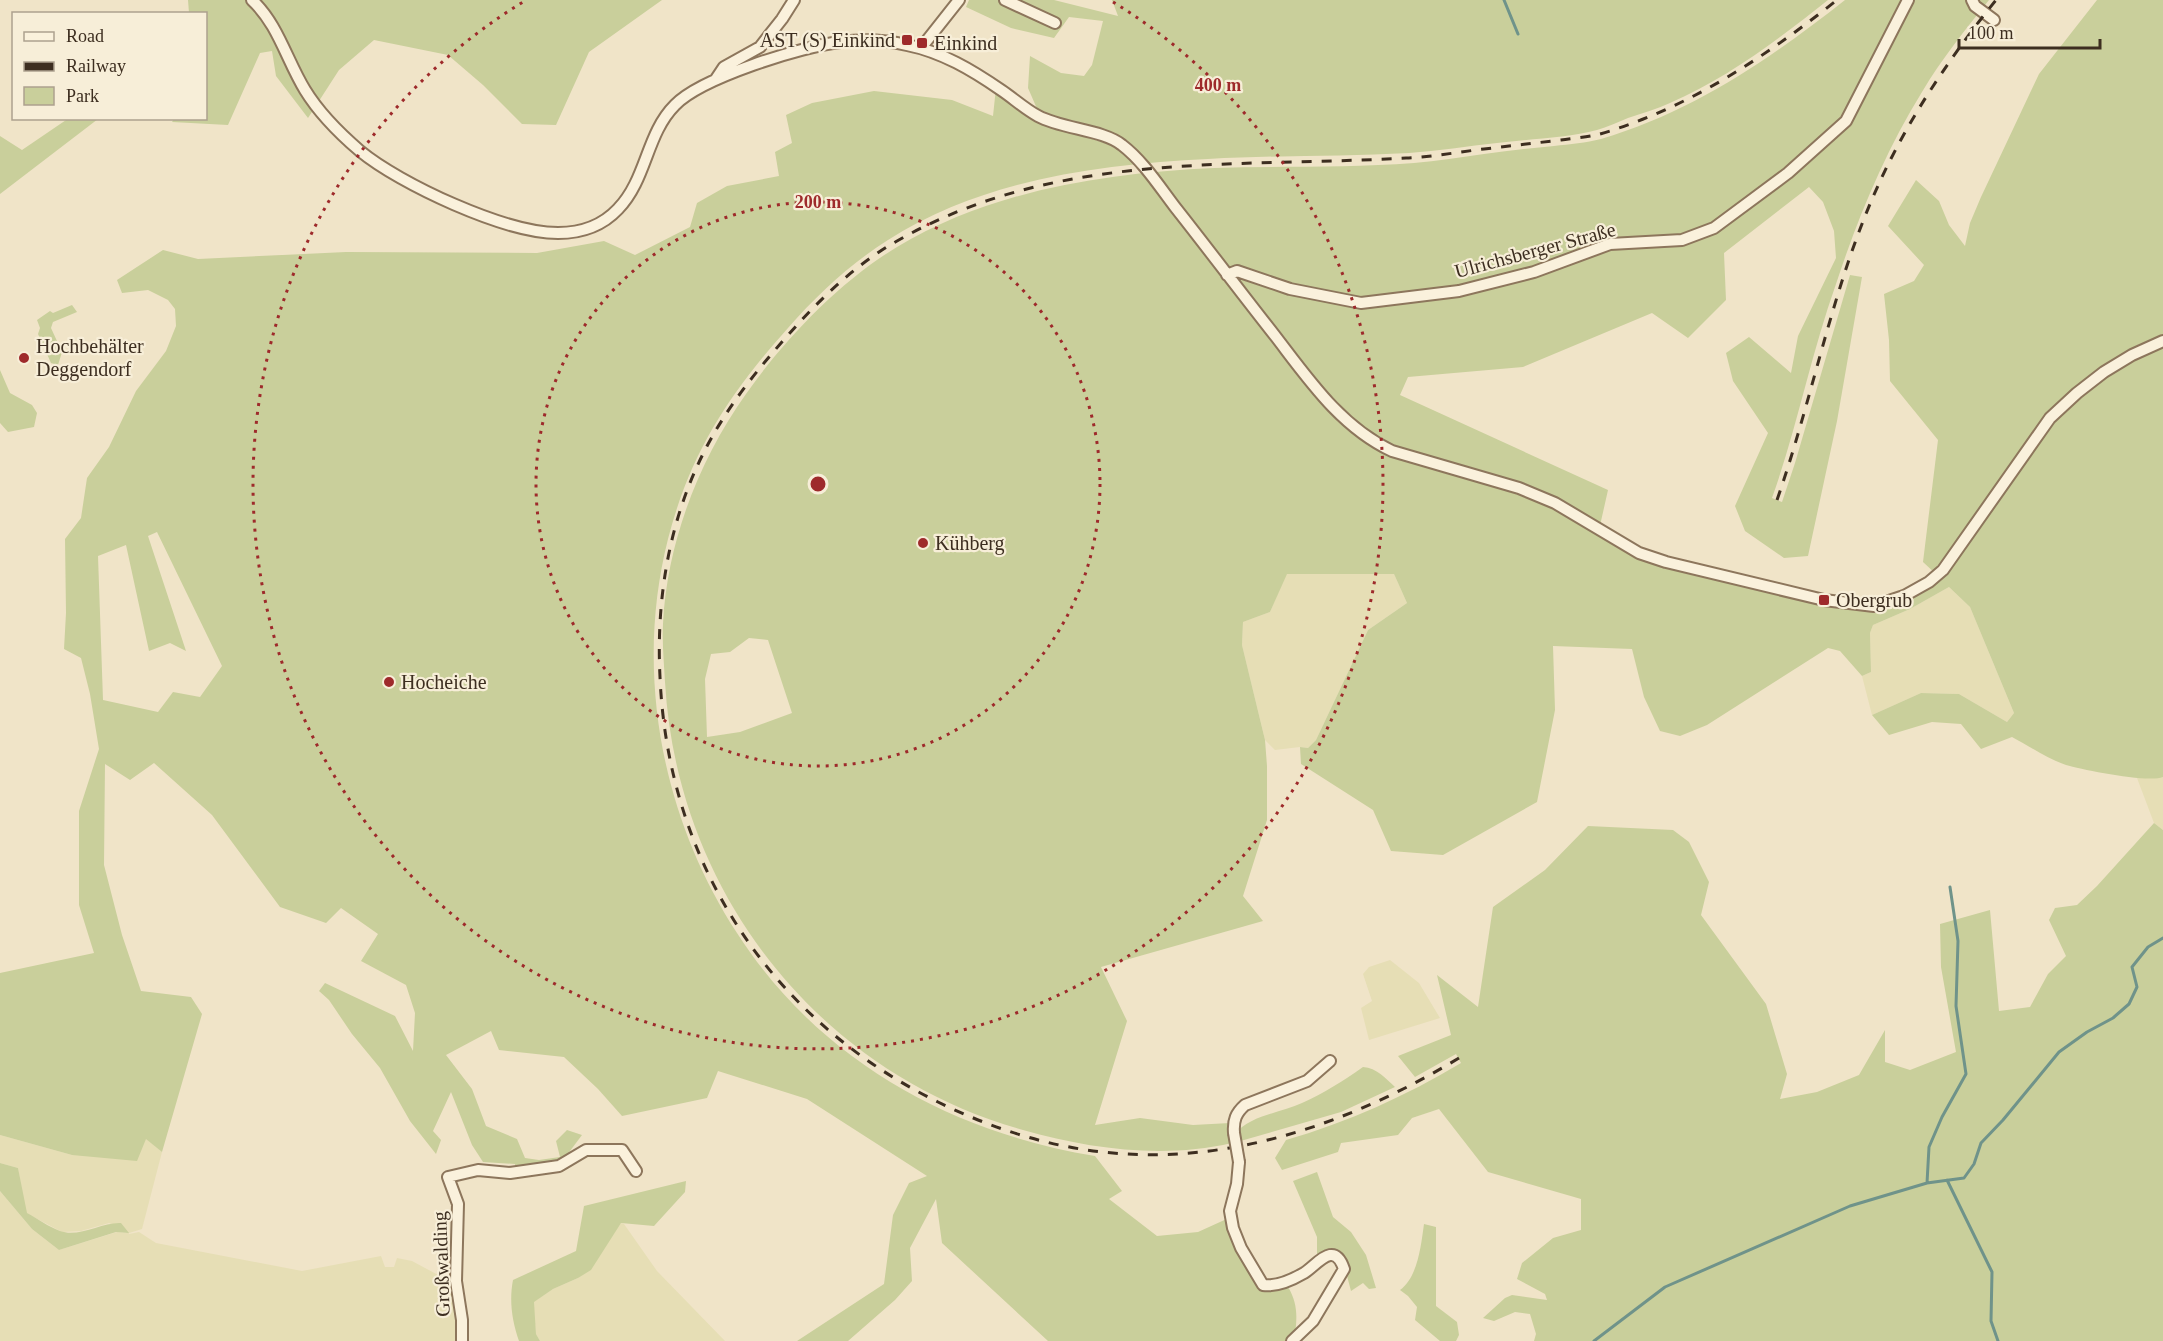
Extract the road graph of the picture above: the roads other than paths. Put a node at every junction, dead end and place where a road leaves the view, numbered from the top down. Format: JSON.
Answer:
{"nodes":[{"id":1,"x":252,"y":0,"type":"edge"},
{"id":2,"x":794,"y":0,"type":"edge"},
{"id":3,"x":959,"y":0,"type":"edge"},
{"id":4,"x":1005,"y":0,"type":"edge"},
{"id":5,"x":1907,"y":0,"type":"edge"},
{"id":6,"x":1972,"y":0,"type":"edge"},
{"id":7,"x":1994,"y":20,"type":"dead end"},
{"id":8,"x":1055,"y":23,"type":"dead end"},
{"id":9,"x":921,"y":48,"type":"junction"},
{"id":10,"x":716,"y":80,"type":"junction"},
{"id":11,"x":1227,"y":275,"type":"junction"},
{"id":12,"x":2163,"y":341,"type":"edge"},
{"id":13,"x":1330,"y":1061,"type":"dead end"},
{"id":14,"x":636,"y":1171,"type":"dead end"},
{"id":15,"x":462,"y":1341,"type":"edge"},
{"id":16,"x":1292,"y":1341,"type":"edge"}],
"edges":[{"from":1,"to":10,"type":"street"},
{"from":2,"to":10,"type":"street"},
{"from":3,"to":9,"type":"street"},
{"from":4,"to":8,"type":"street"},
{"from":5,"to":11,"type":"street","name":"Ulrichsberger Straße"},
{"from":6,"to":7,"type":"street"},
{"from":9,"to":10,"type":"street"},
{"from":9,"to":11,"type":"street"},
{"from":11,"to":12,"type":"street"},
{"from":13,"to":16,"type":"street","bridge":true},
{"from":14,"to":15,"type":"street","name":"Großwalding"}]}
